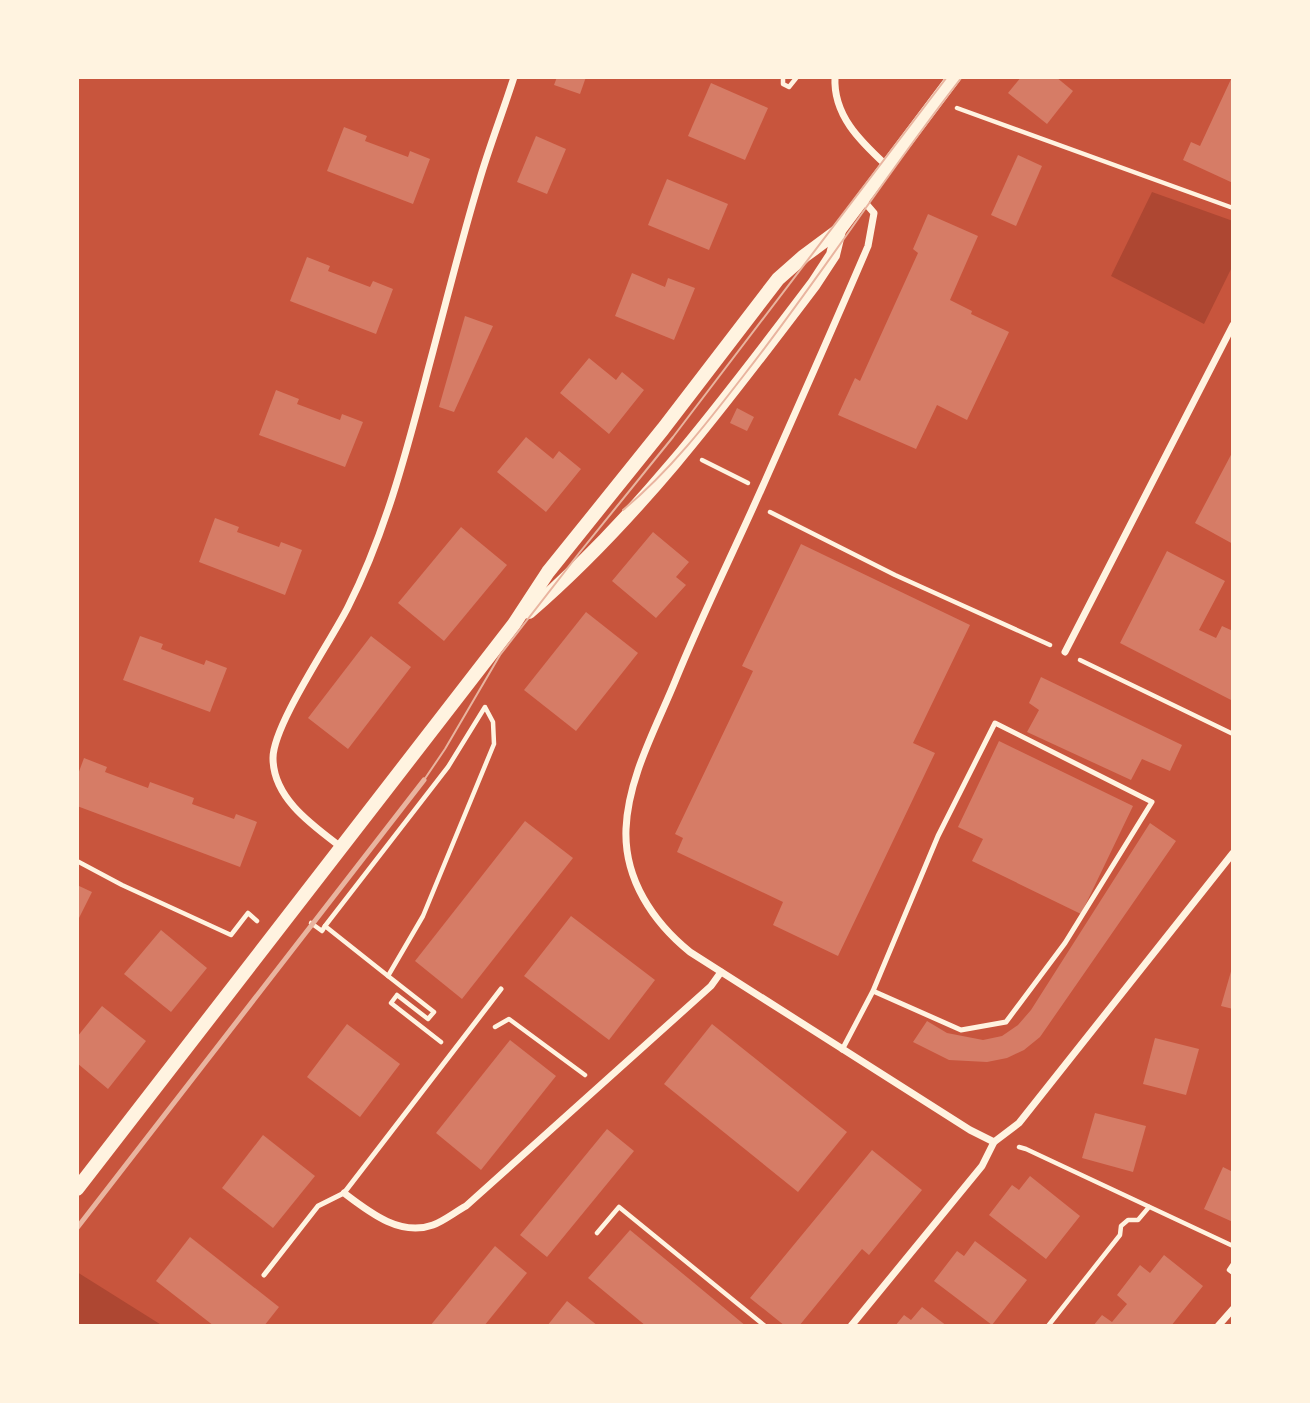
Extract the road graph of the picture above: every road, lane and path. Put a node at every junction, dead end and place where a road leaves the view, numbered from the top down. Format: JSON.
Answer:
{"nodes":[{"id":1,"x":514,"y":77,"type":"edge"},
{"id":2,"x":783,"y":77,"type":"edge"},
{"id":3,"x":797,"y":77,"type":"edge"},
{"id":4,"x":835,"y":77,"type":"edge"},
{"id":5,"x":954,"y":77,"type":"edge"},
{"id":6,"x":956,"y":108,"type":"dead end"},
{"id":7,"x":887,"y":165,"type":"junction"},
{"id":8,"x":862,"y":199,"type":"junction"},
{"id":9,"x":1233,"y":208,"type":"edge"},
{"id":10,"x":839,"y":230,"type":"junction"},
{"id":11,"x":1233,"y":325,"type":"edge"},
{"id":12,"x":695,"y":456,"type":"dead end"},
{"id":13,"x":761,"y":489,"type":"junction"},
{"id":14,"x":785,"y":519,"type":"dead end"},
{"id":15,"x":926,"y":589,"type":"dead end"},
{"id":16,"x":514,"y":624,"type":"junction"},
{"id":17,"x":1065,"y":652,"type":"dead end"},
{"id":18,"x":1197,"y":716,"type":"dead end"},
{"id":19,"x":1233,"y":734,"type":"edge"},
{"id":20,"x":341,"y":848,"type":"junction"},
{"id":21,"x":1233,"y":853,"type":"edge"},
{"id":22,"x":77,"y":861,"type":"edge"},
{"id":23,"x":248,"y":913,"type":"dead end"},
{"id":24,"x":305,"y":918,"type":"dead end"},
{"id":25,"x":325,"y":926,"type":"junction"},
{"id":26,"x":721,"y":972,"type":"junction"},
{"id":27,"x":388,"y":976,"type":"junction"},
{"id":28,"x":501,"y":989,"type":"dead end"},
{"id":29,"x":873,"y":991,"type":"junction"},
{"id":30,"x":487,"y":1032,"type":"dead end"},
{"id":31,"x":842,"y":1049,"type":"junction"},
{"id":32,"x":453,"y":1052,"type":"junction"},
{"id":33,"x":600,"y":1086,"type":"junction"},
{"id":34,"x":994,"y":1142,"type":"junction"},
{"id":35,"x":77,"y":1189,"type":"edge"},
{"id":36,"x":344,"y":1193,"type":"junction"},
{"id":37,"x":1149,"y":1207,"type":"junction"},
{"id":38,"x":597,"y":1233,"type":"dead end"},
{"id":39,"x":1233,"y":1246,"type":"edge"},
{"id":40,"x":1233,"y":1264,"type":"edge"},
{"id":41,"x":1233,"y":1273,"type":"edge"},
{"id":42,"x":264,"y":1275,"type":"dead end"},
{"id":43,"x":1233,"y":1309,"type":"edge"},
{"id":44,"x":765,"y":1326,"type":"edge"},
{"id":45,"x":851,"y":1326,"type":"edge"},
{"id":46,"x":1048,"y":1326,"type":"edge"},
{"id":47,"x":1218,"y":1326,"type":"edge"}],
"edges":[{"from":1,"to":20,"type":"street"},
{"from":2,"to":3,"type":"path"},
{"from":4,"to":7,"type":"street"},
{"from":5,"to":7,"type":"main road"},
{"from":6,"to":9,"type":"path"},
{"from":7,"to":8,"type":"main road"},
{"from":8,"to":10,"type":"main road"},
{"from":8,"to":13,"type":"street"},
{"from":10,"to":16,"type":"main road"},
{"from":10,"to":16,"type":"main road"},
{"from":11,"to":17,"type":"street"},
{"from":12,"to":13,"type":"path"},
{"from":13,"to":26,"type":"street"},
{"from":14,"to":15,"type":"path"},
{"from":16,"to":20,"type":"main road"},
{"from":18,"to":19,"type":"path"},
{"from":20,"to":35,"type":"main road"},
{"from":21,"to":34,"type":"street"},
{"from":22,"to":23,"type":"path"},
{"from":24,"to":25,"type":"path"},
{"from":25,"to":27,"type":"path"},
{"from":25,"to":27,"type":"path"},
{"from":26,"to":31,"type":"street"},
{"from":26,"to":33,"type":"street"},
{"from":27,"to":32,"type":"path"},
{"from":28,"to":32,"type":"lane"},
{"from":29,"to":29,"type":"lane"},
{"from":29,"to":31,"type":"lane"},
{"from":30,"to":33,"type":"path"},
{"from":31,"to":34,"type":"street"},
{"from":32,"to":36,"type":"lane"},
{"from":33,"to":36,"type":"street"},
{"from":34,"to":37,"type":"path"},
{"from":34,"to":45,"type":"street"},
{"from":36,"to":42,"type":"lane"},
{"from":37,"to":39,"type":"path"},
{"from":37,"to":46,"type":"path"},
{"from":38,"to":44,"type":"path"},
{"from":40,"to":41,"type":"path"},
{"from":43,"to":47,"type":"street"}]}
